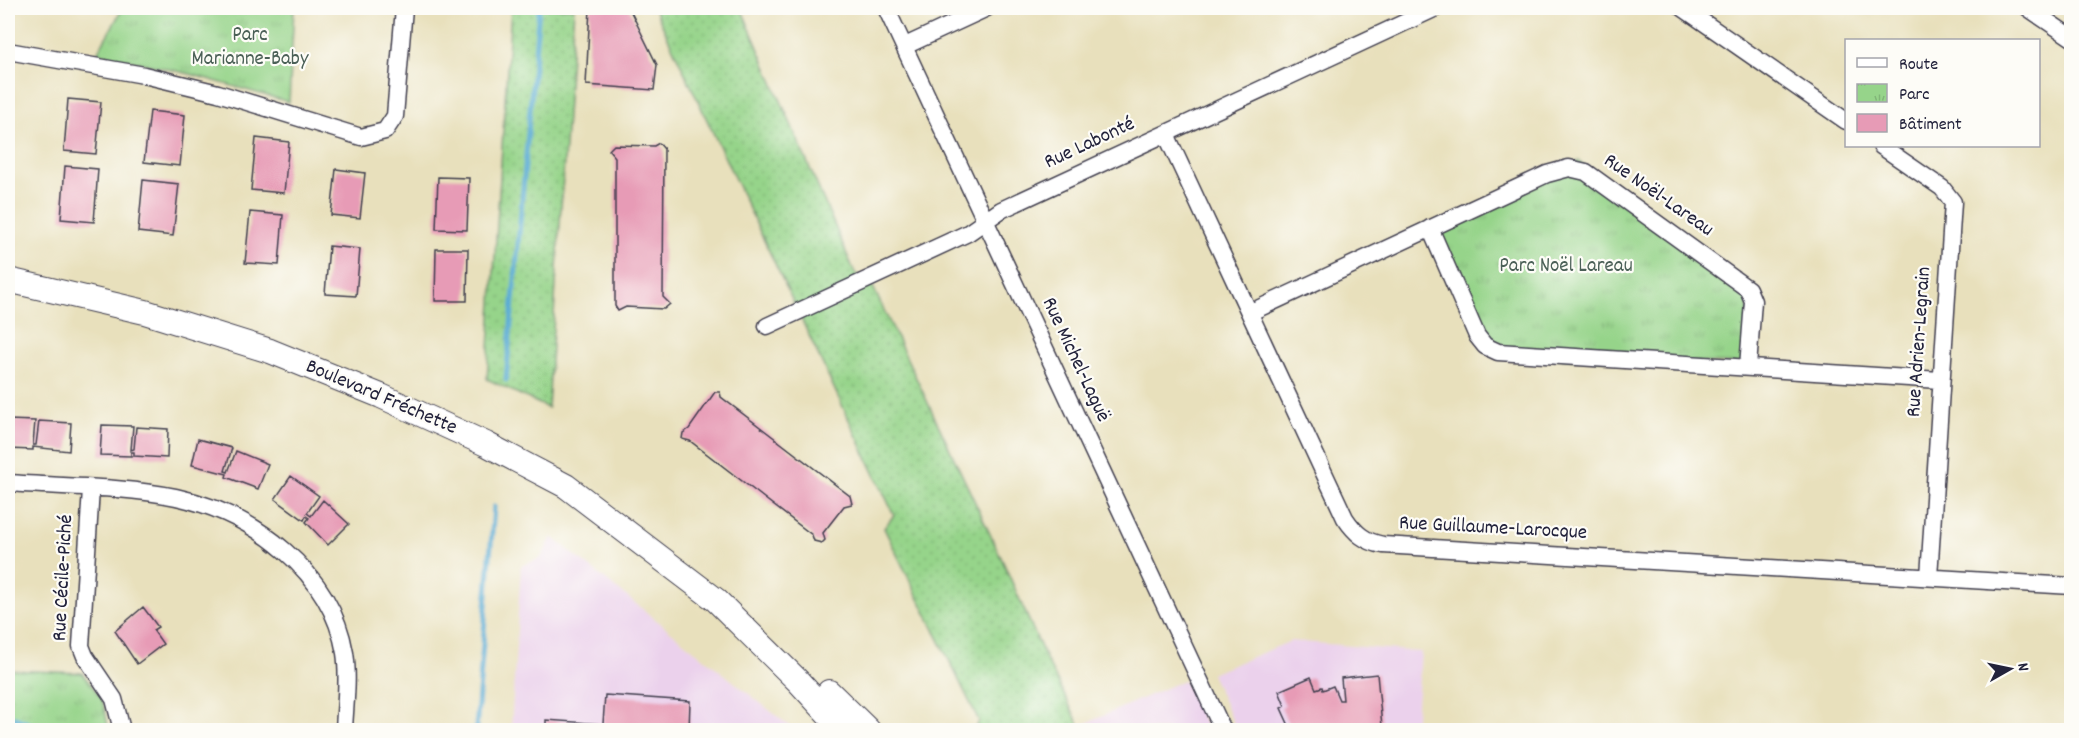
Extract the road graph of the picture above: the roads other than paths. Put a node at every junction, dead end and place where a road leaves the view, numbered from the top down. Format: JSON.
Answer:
{"nodes":[{"id":1,"x":404,"y":8,"type":"edge"},
{"id":2,"x":886,"y":8,"type":"edge"},
{"id":3,"x":987,"y":8,"type":"edge"},
{"id":4,"x":1436,"y":8,"type":"edge"},
{"id":5,"x":1683,"y":8,"type":"edge"},
{"id":6,"x":2028,"y":8,"type":"edge"},
{"id":7,"x":2072,"y":38,"type":"edge"},
{"id":8,"x":905,"y":46,"type":"junction"},
{"id":9,"x":8,"y":51,"type":"edge"},
{"id":10,"x":1845,"y":120,"type":"edge"},
{"id":11,"x":1166,"y":134,"type":"junction"},
{"id":12,"x":1882,"y":147,"type":"edge"},
{"id":13,"x":986,"y":221,"type":"junction"},
{"id":14,"x":1430,"y":228,"type":"junction"},
{"id":15,"x":8,"y":280,"type":"edge"},
{"id":16,"x":1251,"y":312,"type":"junction"},
{"id":17,"x":766,"y":326,"type":"dead end"},
{"id":18,"x":1748,"y":367,"type":"junction"},
{"id":19,"x":1940,"y":380,"type":"junction"},
{"id":20,"x":8,"y":483,"type":"edge"},
{"id":21,"x":91,"y":489,"type":"junction"},
{"id":22,"x":1929,"y":577,"type":"junction"},
{"id":23,"x":2072,"y":586,"type":"edge"},
{"id":24,"x":716,"y":600,"type":"junction"},
{"id":25,"x":122,"y":730,"type":"edge"},
{"id":26,"x":344,"y":730,"type":"edge"},
{"id":27,"x":843,"y":730,"type":"edge"},
{"id":28,"x":868,"y":730,"type":"edge"},
{"id":29,"x":1223,"y":730,"type":"edge"}],
"edges":[{"from":1,"to":9,"type":"street"},
{"from":2,"to":8,"type":"street","name":"Rue Michel-Laguë"},
{"from":3,"to":8,"type":"street"},
{"from":4,"to":11,"type":"street","name":"Rue Labonté"},
{"from":5,"to":10,"type":"street"},
{"from":6,"to":7,"type":"street"},
{"from":8,"to":13,"type":"street","name":"Rue Michel-Laguë"},
{"from":11,"to":13,"type":"street","name":"Rue Labonté"},
{"from":11,"to":16,"type":"street","name":"Rue Guillaume-Larocque"},
{"from":12,"to":19,"type":"street","name":"Rue Adrien-Legrain"},
{"from":13,"to":17,"type":"street","name":"Rue Labonté"},
{"from":13,"to":29,"type":"street","name":"Rue Michel-Laguë"},
{"from":14,"to":16,"type":"street","name":"Rue Noël-Lareau"},
{"from":14,"to":18,"type":"street"},
{"from":14,"to":18,"type":"street","name":"Rue Noël-Lareau"},
{"from":15,"to":24,"type":"main road","name":"Boulevard Fréchette"},
{"from":16,"to":22,"type":"street","name":"Rue Guillaume-Larocque"},
{"from":18,"to":19,"type":"street"},
{"from":19,"to":22,"type":"street","name":"Rue Adrien-Legrain"},
{"from":20,"to":21,"type":"street"},
{"from":21,"to":25,"type":"street","name":"Rue Cécile-Piché"},
{"from":21,"to":26,"type":"street"},
{"from":22,"to":23,"type":"street","name":"Rue Guillaume-Larocque"},
{"from":24,"to":27,"type":"main road","name":"Boulevard Fréchette"},
{"from":24,"to":28,"type":"main road","name":"Boulevard Fréchette"}]}
